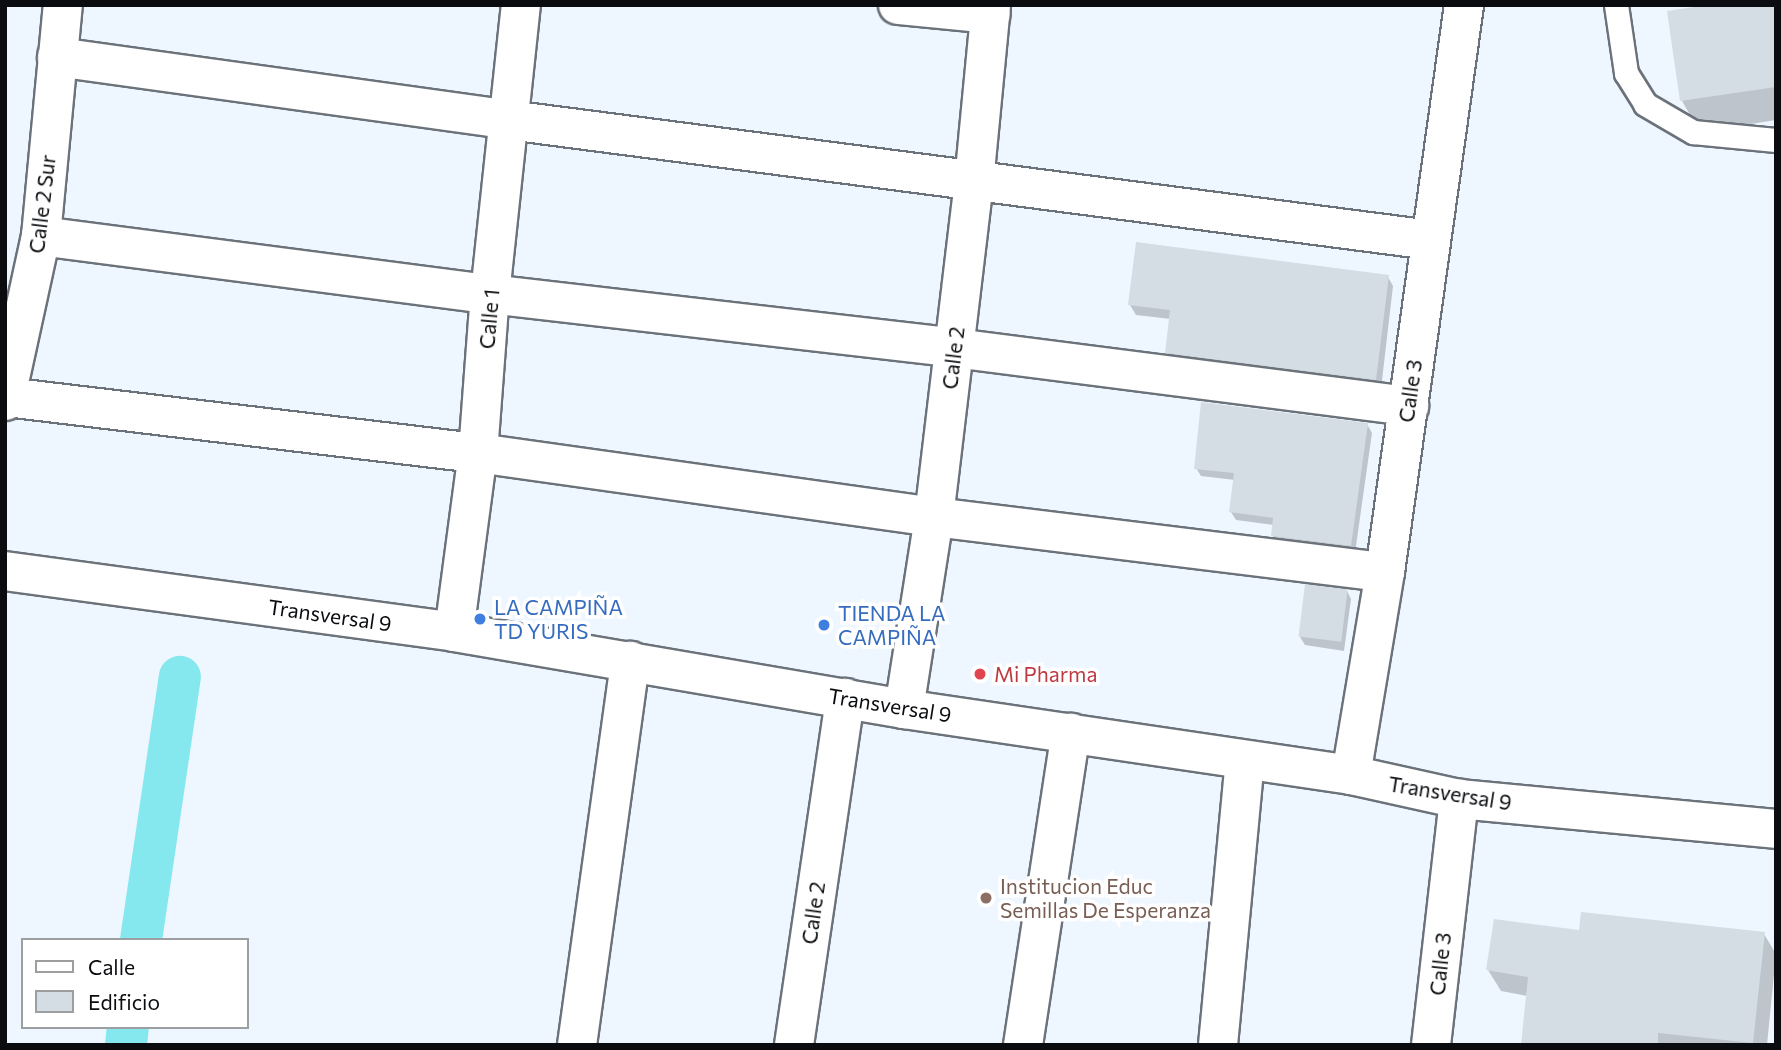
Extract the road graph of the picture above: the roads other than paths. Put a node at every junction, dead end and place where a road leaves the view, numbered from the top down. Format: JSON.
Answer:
{"nodes":[{"id":1,"x":63,"y":5,"type":"edge"},
{"id":2,"x":521,"y":5,"type":"edge"},
{"id":3,"x":898,"y":5,"type":"edge"},
{"id":4,"x":1464,"y":5,"type":"edge"},
{"id":5,"x":1616,"y":5,"type":"edge"},
{"id":6,"x":991,"y":9,"type":"edge"},
{"id":7,"x":57,"y":57,"type":"junction"},
{"id":8,"x":509,"y":120,"type":"junction"},
{"id":9,"x":1776,"y":140,"type":"edge"},
{"id":10,"x":974,"y":182,"type":"junction"},
{"id":11,"x":41,"y":236,"type":"junction"},
{"id":12,"x":1431,"y":240,"type":"junction"},
{"id":13,"x":17,"y":291,"type":"edge"},
{"id":14,"x":491,"y":295,"type":"junction"},
{"id":15,"x":954,"y":348,"type":"junction"},
{"id":16,"x":6,"y":399,"type":"edge"},
{"id":17,"x":1409,"y":405,"type":"junction"},
{"id":18,"x":478,"y":453,"type":"junction"},
{"id":19,"x":934,"y":517,"type":"junction"},
{"id":20,"x":5,"y":571,"type":"edge"},
{"id":21,"x":1385,"y":572,"type":"junction"},
{"id":22,"x":454,"y":632,"type":"junction"},
{"id":23,"x":631,"y":661,"type":"junction"},
{"id":24,"x":845,"y":698,"type":"junction"},
{"id":25,"x":904,"y":709,"type":"junction"},
{"id":26,"x":1071,"y":733,"type":"junction"},
{"id":27,"x":1245,"y":761,"type":"junction"},
{"id":28,"x":1351,"y":775,"type":"junction"},
{"id":29,"x":1459,"y":799,"type":"junction"},
{"id":30,"x":1776,"y":829,"type":"edge"},
{"id":31,"x":577,"y":1045,"type":"edge"},
{"id":32,"x":794,"y":1045,"type":"edge"},
{"id":33,"x":1023,"y":1045,"type":"edge"},
{"id":34,"x":1218,"y":1045,"type":"edge"},
{"id":35,"x":1431,"y":1045,"type":"edge"}],
"edges":[{"from":1,"to":7,"type":"street","name":"Calle 2 Sur"},
{"from":2,"to":8,"type":"street","name":"Calle 1"},
{"from":3,"to":6,"type":"street"},
{"from":4,"to":12,"type":"street","name":"Calle 3"},
{"from":5,"to":9,"type":"lane"},
{"from":6,"to":10,"type":"street","name":"Calle 2"},
{"from":7,"to":8,"type":"street"},
{"from":7,"to":11,"type":"street","name":"Calle 2 Sur"},
{"from":8,"to":10,"type":"street"},
{"from":8,"to":14,"type":"street","name":"Calle 1"},
{"from":10,"to":12,"type":"street"},
{"from":10,"to":15,"type":"street","name":"Calle 2"},
{"from":11,"to":13,"type":"street","name":"Calle 2 Sur"},
{"from":11,"to":14,"type":"street"},
{"from":12,"to":17,"type":"street","name":"Calle 3"},
{"from":13,"to":16,"type":"street","name":"Calle 2 Sur"},
{"from":14,"to":15,"type":"street"},
{"from":14,"to":18,"type":"street","name":"Calle 1"},
{"from":15,"to":17,"type":"street"},
{"from":15,"to":19,"type":"street","name":"Calle 2"},
{"from":16,"to":18,"type":"street"},
{"from":17,"to":21,"type":"street","name":"Calle 3"},
{"from":18,"to":19,"type":"street"},
{"from":18,"to":22,"type":"street","name":"Calle 1"},
{"from":19,"to":21,"type":"street"},
{"from":19,"to":25,"type":"street","name":"Calle 2"},
{"from":20,"to":22,"type":"street","name":"Transversal 9"},
{"from":21,"to":28,"type":"street","name":"Calle 3"},
{"from":22,"to":23,"type":"street","name":"Transversal 9"},
{"from":23,"to":24,"type":"street","name":"Transversal 9"},
{"from":23,"to":31,"type":"street"},
{"from":24,"to":25,"type":"street","name":"Transversal 9"},
{"from":24,"to":32,"type":"street","name":"Calle 2"},
{"from":25,"to":26,"type":"street","name":"Transversal 9"},
{"from":26,"to":27,"type":"street","name":"Transversal 9"},
{"from":26,"to":33,"type":"street"},
{"from":27,"to":28,"type":"street","name":"Transversal 9"},
{"from":27,"to":34,"type":"street"},
{"from":28,"to":29,"type":"street","name":"Transversal 9"},
{"from":29,"to":30,"type":"street","name":"Transversal 9"},
{"from":29,"to":35,"type":"street","name":"Calle 3"}]}
